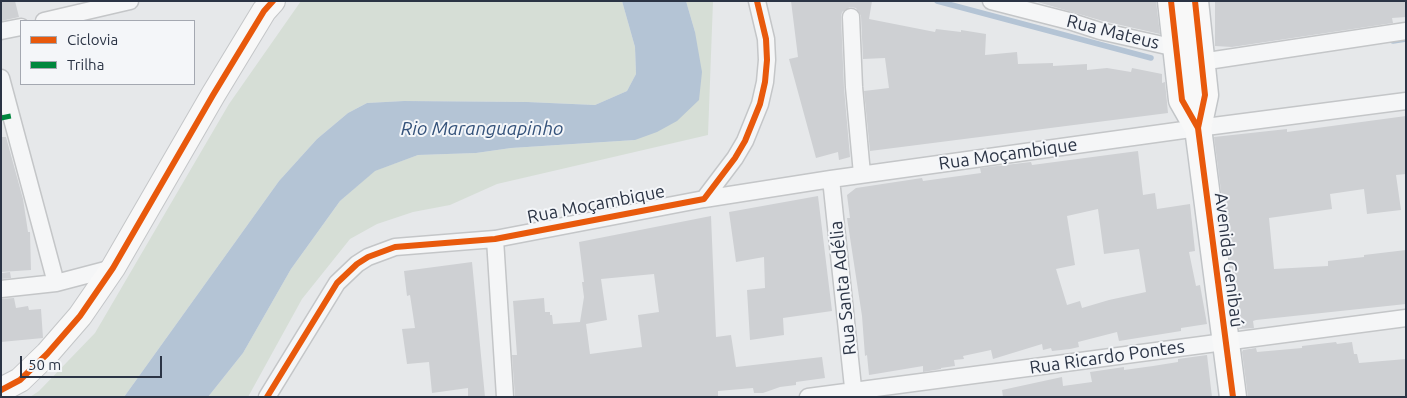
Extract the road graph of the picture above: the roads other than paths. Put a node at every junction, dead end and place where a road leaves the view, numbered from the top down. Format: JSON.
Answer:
{"nodes":[{"id":1,"x":130,"y":1,"type":"edge"},
{"id":2,"x":273,"y":1,"type":"edge"},
{"id":3,"x":757,"y":1,"type":"edge"},
{"id":4,"x":991,"y":1,"type":"edge"},
{"id":5,"x":1171,"y":1,"type":"edge"},
{"id":6,"x":1195,"y":1,"type":"edge"},
{"id":7,"x":851,"y":17,"type":"dead end"},
{"id":8,"x":48,"y":20,"type":"edge"},
{"id":9,"x":20,"y":27,"type":"edge"},
{"id":10,"x":1,"y":31,"type":"edge"},
{"id":11,"x":1406,"y":31,"type":"edge"},
{"id":12,"x":1176,"y":48,"type":"junction"},
{"id":13,"x":1201,"y":62,"type":"junction"},
{"id":14,"x":1,"y":78,"type":"edge"},
{"id":15,"x":1406,"y":101,"type":"edge"},
{"id":16,"x":1198,"y":128,"type":"junction"},
{"id":17,"x":862,"y":174,"type":"junction"},
{"id":18,"x":831,"y":179,"type":"junction"},
{"id":19,"x":704,"y":199,"type":"junction"},
{"id":20,"x":494,"y":239,"type":"junction"},
{"id":21,"x":113,"y":268,"type":"junction"},
{"id":22,"x":56,"y":283,"type":"junction"},
{"id":23,"x":1,"y":289,"type":"edge"},
{"id":24,"x":1406,"y":318,"type":"edge"},
{"id":25,"x":1224,"y":341,"type":"junction"},
{"id":26,"x":1,"y":390,"type":"edge"},
{"id":27,"x":854,"y":394,"type":"edge"},
{"id":28,"x":268,"y":397,"type":"edge"},
{"id":29,"x":505,"y":397,"type":"edge"},
{"id":30,"x":808,"y":397,"type":"edge"},
{"id":31,"x":1233,"y":397,"type":"edge"}],
"edges":[{"from":1,"to":8,"type":"street"},
{"from":2,"to":21,"type":"main road"},
{"from":3,"to":19,"type":"street"},
{"from":4,"to":12,"type":"street","name":"Rua Mateus"},
{"from":5,"to":12,"type":"main road","name":"Avenida Genibaú"},
{"from":6,"to":13,"type":"main road","name":"Avenida Genibaú"},
{"from":7,"to":17,"type":"street"},
{"from":9,"to":10,"type":"street"},
{"from":11,"to":13,"type":"street"},
{"from":12,"to":16,"type":"main road","name":"Avenida Genibaú"},
{"from":13,"to":16,"type":"main road","name":"Avenida Genibaú"},
{"from":14,"to":22,"type":"street"},
{"from":15,"to":16,"type":"street","name":"Rua Moçambique"},
{"from":16,"to":17,"type":"street","name":"Rua Moçambique"},
{"from":16,"to":25,"type":"main road","name":"Avenida Genibaú"},
{"from":17,"to":18,"type":"street","name":"Rua Moçambique"},
{"from":18,"to":19,"type":"street","name":"Rua Moçambique"},
{"from":18,"to":27,"type":"street","name":"Rua Santa Adélia"},
{"from":19,"to":20,"type":"street","name":"Rua Moçambique"},
{"from":20,"to":28,"type":"street","name":"Rua Moçambique"},
{"from":20,"to":29,"type":"street"},
{"from":21,"to":22,"type":"street"},
{"from":21,"to":26,"type":"main road"},
{"from":22,"to":23,"type":"street"},
{"from":24,"to":25,"type":"street","name":"Rua Ricardo Pontes"},
{"from":25,"to":27,"type":"street","name":"Rua Ricardo Pontes"},
{"from":25,"to":31,"type":"main road","name":"Avenida Genibaú"},
{"from":27,"to":30,"type":"street","name":"Rua Ricardo Pontes"}]}
